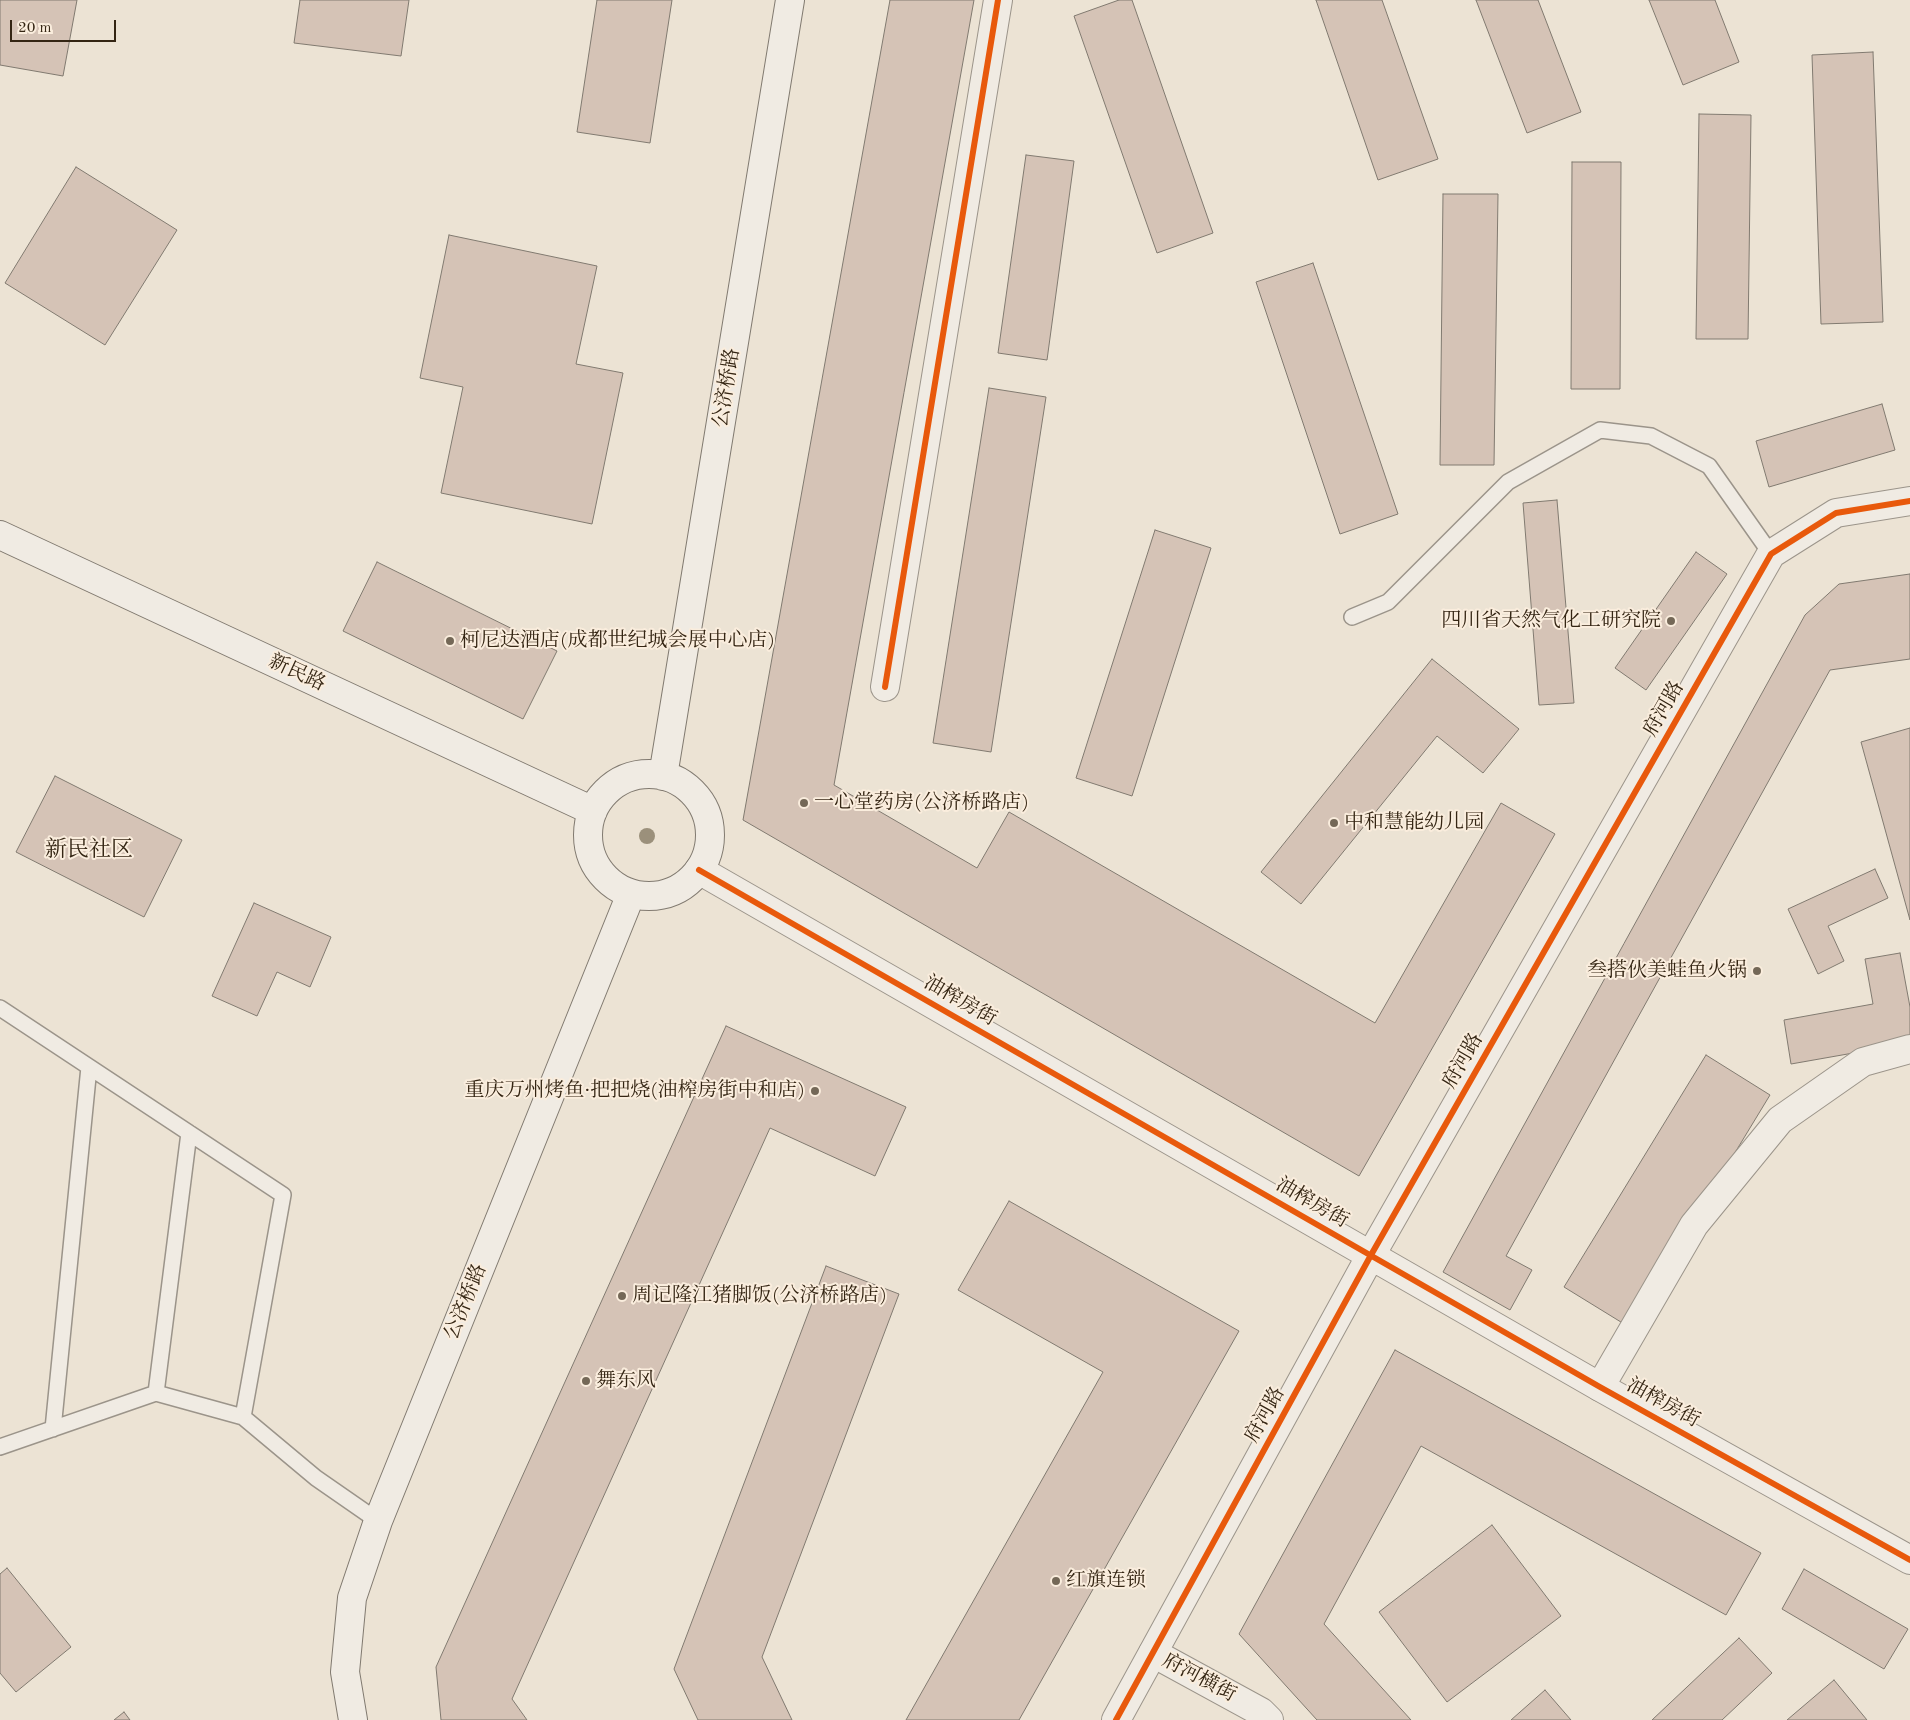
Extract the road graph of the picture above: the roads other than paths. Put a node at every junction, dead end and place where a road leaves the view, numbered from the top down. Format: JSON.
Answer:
{"nodes":[{"id":1,"x":790,"y":0,"type":"edge"},
{"id":2,"x":998,"y":0,"type":"edge"},
{"id":3,"x":1910,"y":500,"type":"edge"},
{"id":4,"x":0,"y":535,"type":"edge"},
{"id":5,"x":1771,"y":554,"type":"junction"},
{"id":6,"x":1352,"y":617,"type":"dead end"},
{"id":7,"x":885,"y":687,"type":"dead end"},
{"id":8,"x":663,"y":776,"type":"junction"},
{"id":9,"x":593,"y":811,"type":"junction"},
{"id":10,"x":699,"y":870,"type":"junction"},
{"id":11,"x":631,"y":894,"type":"junction"},
{"id":12,"x":0,"y":1008,"type":"edge"},
{"id":13,"x":1910,"y":1049,"type":"edge"},
{"id":14,"x":89,"y":1067,"type":"junction"},
{"id":15,"x":189,"y":1133,"type":"junction"},
{"id":16,"x":1371,"y":1255,"type":"junction"},
{"id":17,"x":1600,"y":1387,"type":"junction"},
{"id":18,"x":156,"y":1393,"type":"junction"},
{"id":19,"x":243,"y":1417,"type":"junction"},
{"id":20,"x":53,"y":1429,"type":"junction"},
{"id":21,"x":0,"y":1447,"type":"edge"},
{"id":22,"x":378,"y":1521,"type":"junction"},
{"id":23,"x":1910,"y":1560,"type":"edge"},
{"id":24,"x":1153,"y":1653,"type":"junction"},
{"id":25,"x":353,"y":1720,"type":"edge"},
{"id":26,"x":1116,"y":1720,"type":"edge"},
{"id":27,"x":1269,"y":1720,"type":"edge"}],
"edges":[{"from":1,"to":8,"type":"street","name":"公济桥路"},
{"from":2,"to":7,"type":"street"},
{"from":3,"to":5,"type":"street","name":"府河路"},
{"from":4,"to":9,"type":"street","name":"新民路"},
{"from":5,"to":6,"type":"lane"},
{"from":5,"to":16,"type":"street","name":"府河路"},
{"from":8,"to":9,"type":"street"},
{"from":8,"to":10,"type":"street"},
{"from":9,"to":11,"type":"street"},
{"from":10,"to":11,"type":"street"},
{"from":10,"to":16,"type":"street","name":"油榨房街"},
{"from":11,"to":22,"type":"street","name":"公济桥路"},
{"from":12,"to":14,"type":"lane"},
{"from":13,"to":17,"type":"street"},
{"from":14,"to":15,"type":"lane"},
{"from":14,"to":20,"type":"lane"},
{"from":15,"to":18,"type":"lane"},
{"from":15,"to":19,"type":"lane"},
{"from":16,"to":17,"type":"street","name":"油榨房街"},
{"from":16,"to":24,"type":"street","name":"府河路"},
{"from":17,"to":23,"type":"street","name":"油榨房街"},
{"from":18,"to":19,"type":"lane"},
{"from":18,"to":20,"type":"lane"},
{"from":19,"to":22,"type":"lane"},
{"from":20,"to":21,"type":"lane"},
{"from":22,"to":25,"type":"street","name":"公济桥路"},
{"from":24,"to":26,"type":"street","name":"府河路"},
{"from":24,"to":27,"type":"street","name":"府河横街"}]}
